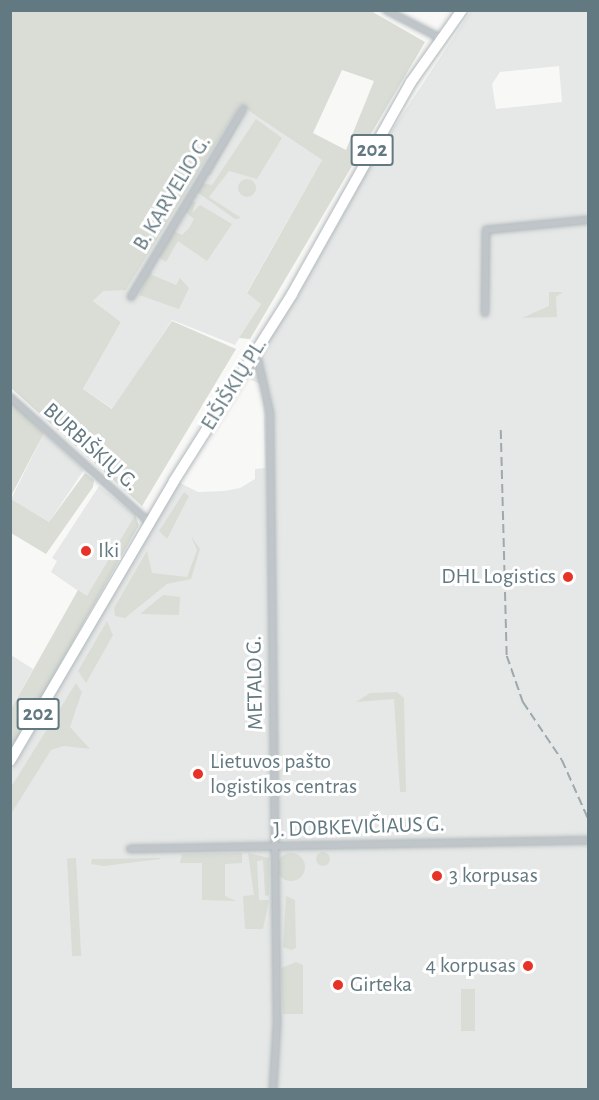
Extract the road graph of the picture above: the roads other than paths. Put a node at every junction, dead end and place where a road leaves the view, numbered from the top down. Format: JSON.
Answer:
{"nodes":[{"id":1,"x":386,"y":10,"type":"edge"},
{"id":2,"x":462,"y":10,"type":"edge"},
{"id":3,"x":441,"y":38,"type":"junction"},
{"id":4,"x":243,"y":109,"type":"dead end"},
{"id":5,"x":588,"y":220,"type":"edge"},
{"id":6,"x":131,"y":297,"type":"dead end"},
{"id":7,"x":485,"y":313,"type":"dead end"},
{"id":8,"x":255,"y":350,"type":"junction"},
{"id":9,"x":10,"y":397,"type":"edge"},
{"id":10,"x":149,"y":522,"type":"junction"},
{"id":11,"x":12,"y":756,"type":"edge"},
{"id":12,"x":588,"y":840,"type":"edge"},
{"id":13,"x":274,"y":847,"type":"junction"},
{"id":14,"x":130,"y":849,"type":"dead end"},
{"id":15,"x":273,"y":1089,"type":"edge"}],
"edges":[{"from":1,"to":3,"type":"street"},
{"from":2,"to":3,"type":"main road","name":"EIŠIŠKIŲ PL.","number":"202"},
{"from":3,"to":8,"type":"main road","name":"EIŠIŠKIŲ PL.","number":"202"},
{"from":4,"to":6,"type":"street","name":"B. KARVELIO G."},
{"from":5,"to":7,"type":"street"},
{"from":8,"to":10,"type":"main road","name":"EIŠIŠKIŲ PL.","number":"202"},
{"from":8,"to":13,"type":"street","name":"METALO G."},
{"from":9,"to":10,"type":"street","name":"BURBIŠKIŲ G."},
{"from":10,"to":11,"type":"main road","name":"EIŠIŠKIŲ PL.","number":"202"},
{"from":12,"to":13,"type":"street","name":"J. DOBKEVIČIAUS G."},
{"from":13,"to":14,"type":"street","name":"J. DOBKEVIČIAUS G."},
{"from":13,"to":15,"type":"street","name":"METALO G."}]}
